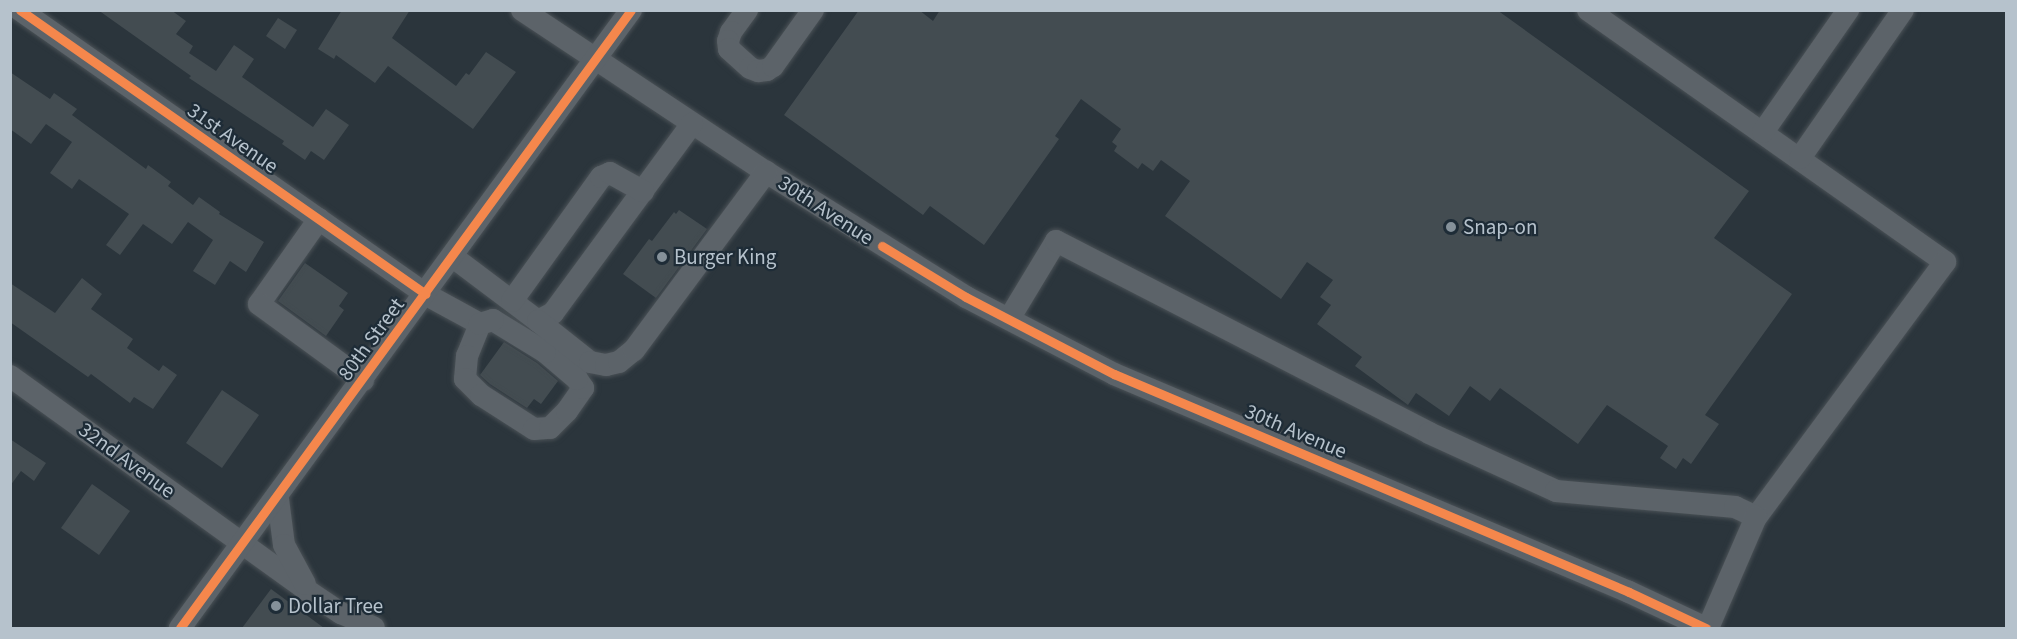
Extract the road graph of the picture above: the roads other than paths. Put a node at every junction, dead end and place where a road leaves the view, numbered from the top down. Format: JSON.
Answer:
{"nodes":[{"id":1,"x":20,"y":10,"type":"edge"},
{"id":2,"x":522,"y":10,"type":"edge"},
{"id":3,"x":631,"y":10,"type":"edge"},
{"id":4,"x":747,"y":10,"type":"edge"},
{"id":5,"x":813,"y":10,"type":"edge"},
{"id":6,"x":1588,"y":10,"type":"edge"},
{"id":7,"x":1848,"y":10,"type":"edge"},
{"id":8,"x":1903,"y":10,"type":"edge"},
{"id":9,"x":594,"y":60,"type":"junction"},
{"id":10,"x":692,"y":124,"type":"junction"},
{"id":11,"x":1763,"y":132,"type":"junction"},
{"id":12,"x":1800,"y":158,"type":"junction"},
{"id":13,"x":766,"y":172,"type":"junction"},
{"id":14,"x":643,"y":191,"type":"junction"},
{"id":15,"x":319,"y":219,"type":"junction"},
{"id":16,"x":453,"y":256,"type":"junction"},
{"id":17,"x":425,"y":294,"type":"junction"},
{"id":18,"x":512,"y":301,"type":"junction"},
{"id":19,"x":1009,"y":319,"type":"junction"},
{"id":20,"x":538,"y":321,"type":"junction"},
{"id":21,"x":480,"y":324,"type":"junction"},
{"id":22,"x":10,"y":376,"type":"edge"},
{"id":23,"x":363,"y":380,"type":"junction"},
{"id":24,"x":278,"y":499,"type":"junction"},
{"id":25,"x":1756,"y":517,"type":"junction"},
{"id":26,"x":244,"y":543,"type":"junction"},
{"id":27,"x":308,"y":591,"type":"junction"},
{"id":28,"x":180,"y":628,"type":"edge"},
{"id":29,"x":374,"y":628,"type":"edge"},
{"id":30,"x":1707,"y":628,"type":"edge"}],
"edges":[{"from":1,"to":15,"type":"street","name":"31st Avenue"},
{"from":2,"to":9,"type":"street","name":"30th Avenue"},
{"from":3,"to":9,"type":"street","name":"80th Street"},
{"from":4,"to":5,"type":"street"},
{"from":6,"to":11,"type":"street"},
{"from":7,"to":11,"type":"street"},
{"from":8,"to":12,"type":"street"},
{"from":9,"to":10,"type":"street","name":"30th Avenue"},
{"from":9,"to":16,"type":"street","name":"80th Street"},
{"from":10,"to":13,"type":"street","name":"30th Avenue"},
{"from":10,"to":14,"type":"street"},
{"from":11,"to":12,"type":"street"},
{"from":12,"to":25,"type":"street"},
{"from":13,"to":19,"type":"street","name":"30th Avenue"},
{"from":13,"to":20,"type":"street"},
{"from":14,"to":18,"type":"street"},
{"from":14,"to":20,"type":"street"},
{"from":15,"to":17,"type":"street","name":"31st Avenue"},
{"from":15,"to":23,"type":"street"},
{"from":16,"to":17,"type":"street","name":"80th Street"},
{"from":16,"to":18,"type":"street"},
{"from":17,"to":21,"type":"street","name":"31st Avenue"},
{"from":17,"to":23,"type":"street","name":"80th Street"},
{"from":18,"to":20,"type":"street"},
{"from":19,"to":25,"type":"street"},
{"from":19,"to":30,"type":"street","name":"30th Avenue"},
{"from":21,"to":21,"type":"street","name":"31st Avenue"},
{"from":22,"to":26,"type":"street","name":"32nd Avenue"},
{"from":23,"to":24,"type":"street","name":"80th Street"},
{"from":24,"to":26,"type":"street","name":"80th Street"},
{"from":24,"to":27,"type":"street"},
{"from":25,"to":30,"type":"street"},
{"from":26,"to":27,"type":"street","name":"32nd Avenue"},
{"from":26,"to":28,"type":"street","name":"80th Street"},
{"from":27,"to":29,"type":"street","name":"32nd Avenue"}]}
